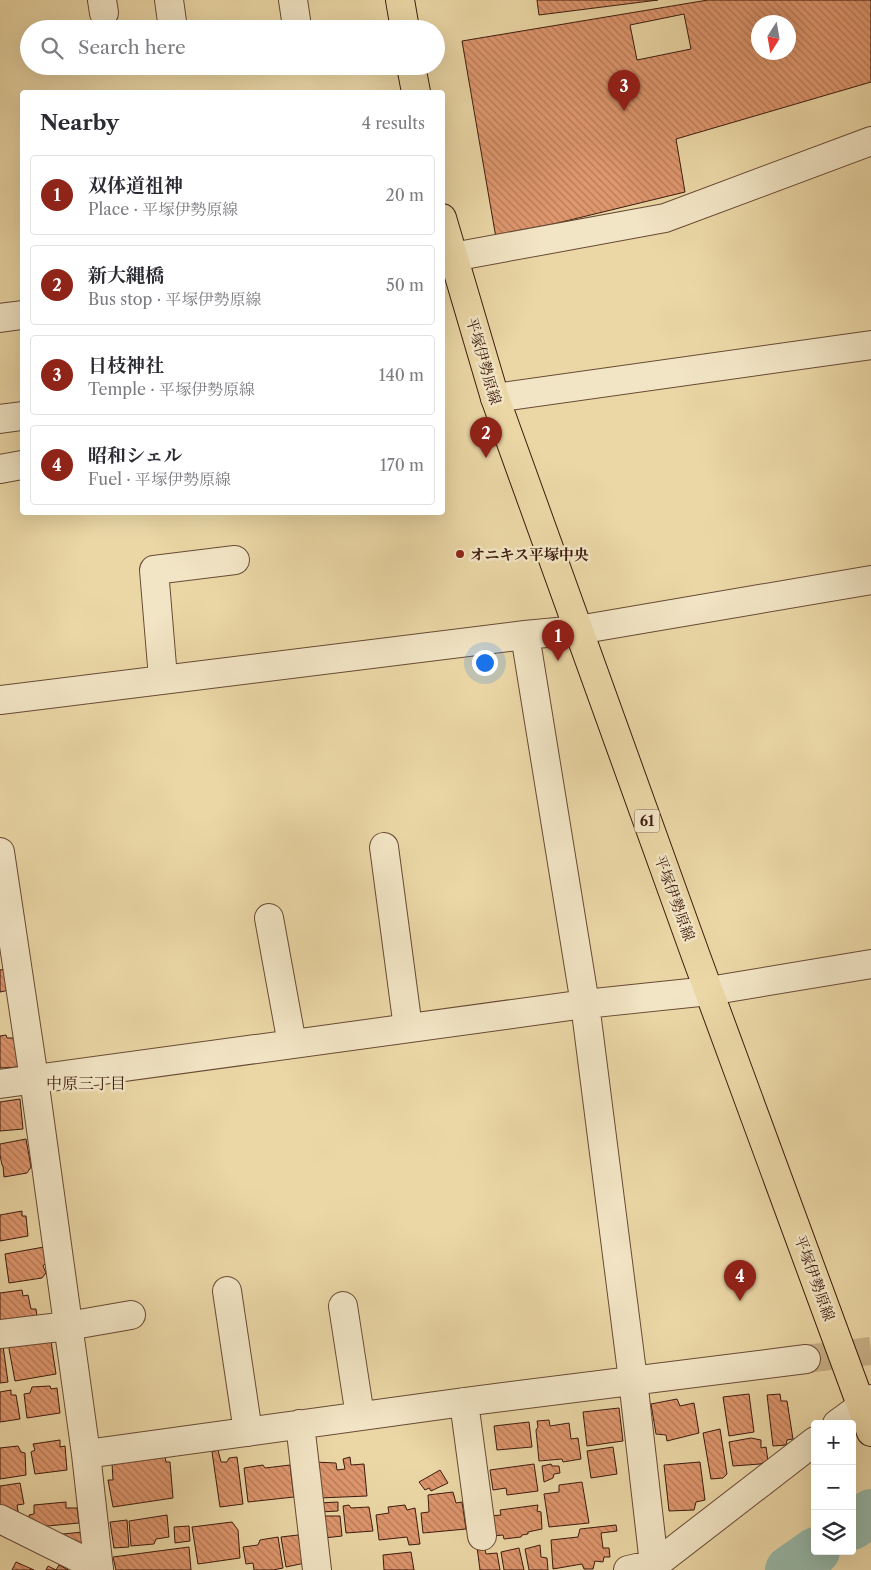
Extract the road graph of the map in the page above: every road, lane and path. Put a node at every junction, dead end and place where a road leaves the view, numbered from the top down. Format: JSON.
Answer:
{"nodes":[{"id":1,"x":169,"y":0,"type":"edge"},
{"id":2,"x":400,"y":0,"type":"edge"},
{"id":3,"x":172,"y":20,"type":"edge"},
{"id":4,"x":403,"y":20,"type":"edge"},
{"id":5,"x":413,"y":75,"type":"edge"},
{"id":6,"x":416,"y":90,"type":"edge"},
{"id":7,"x":871,"y":141,"type":"edge"},
{"id":8,"x":445,"y":235,"type":"edge"},
{"id":9,"x":449,"y":258,"type":"edge"},
{"id":10,"x":20,"y":315,"type":"edge"},
{"id":11,"x":0,"y":318,"type":"edge"},
{"id":12,"x":871,"y":345,"type":"edge"},
{"id":13,"x":495,"y":398,"type":"junction"},
{"id":14,"x":20,"y":416,"type":"edge"},
{"id":15,"x":0,"y":420,"type":"edge"},
{"id":16,"x":20,"y":465,"type":"edge"},
{"id":17,"x":0,"y":469,"type":"edge"},
{"id":18,"x":235,"y":560,"type":"dead end"},
{"id":19,"x":871,"y":580,"type":"edge"},
{"id":20,"x":578,"y":630,"type":"junction"},
{"id":21,"x":525,"y":635,"type":"junction"},
{"id":22,"x":163,"y":678,"type":"junction"},
{"id":23,"x":0,"y":700,"type":"edge"},
{"id":24,"x":384,"y":847,"type":"dead end"},
{"id":25,"x":0,"y":852,"type":"edge"},
{"id":26,"x":269,"y":918,"type":"dead end"},
{"id":27,"x":871,"y":964,"type":"edge"},
{"id":28,"x":709,"y":991,"type":"junction"},
{"id":29,"x":584,"y":1004,"type":"junction"},
{"id":30,"x":408,"y":1028,"type":"junction"},
{"id":31,"x":292,"y":1044,"type":"junction"},
{"id":32,"x":34,"y":1079,"type":"junction"},
{"id":33,"x":0,"y":1084,"type":"edge"},
{"id":34,"x":227,"y":1291,"type":"dead end"},
{"id":35,"x":344,"y":1306,"type":"dead end"},
{"id":36,"x":131,"y":1315,"type":"dead end"},
{"id":37,"x":68,"y":1326,"type":"junction"},
{"id":38,"x":0,"y":1334,"type":"edge"},
{"id":39,"x":806,"y":1359,"type":"tunnel mouth"},
{"id":40,"x":633,"y":1380,"type":"junction"},
{"id":41,"x":464,"y":1402,"type":"junction"},
{"id":42,"x":867,"y":1414,"type":"edge"},
{"id":43,"x":360,"y":1416,"type":"junction"},
{"id":44,"x":849,"y":1420,"type":"edge"},
{"id":45,"x":300,"y":1424,"type":"junction"},
{"id":46,"x":248,"y":1432,"type":"junction"},
{"id":47,"x":811,"y":1444,"type":"edge"},
{"id":48,"x":86,"y":1454,"type":"junction"},
{"id":49,"x":0,"y":1519,"type":"edge"},
{"id":50,"x":482,"y":1536,"type":"dead end"},
{"id":51,"x":651,"y":1567,"type":"edge"},
{"id":52,"x":99,"y":1569,"type":"edge"},
{"id":53,"x":317,"y":1570,"type":"edge"},
{"id":54,"x":628,"y":1570,"type":"edge"}],
"edges":[{"from":1,"to":3,"type":"street"},
{"from":2,"to":4,"type":"main road"},
{"from":5,"to":6,"type":"main road"},
{"from":7,"to":9,"type":"street"},
{"from":8,"to":9,"type":"main road","name":"平塚伊勢原線","number":"61"},
{"from":9,"to":13,"type":"main road","name":"平塚伊勢原線","number":"61"},
{"from":10,"to":11,"type":"street"},
{"from":12,"to":13,"type":"street"},
{"from":13,"to":20,"type":"main road","name":"平塚伊勢原線","number":"61"},
{"from":14,"to":15,"type":"street"},
{"from":16,"to":17,"type":"street"},
{"from":18,"to":22,"type":"street"},
{"from":19,"to":20,"type":"street"},
{"from":20,"to":21,"type":"street"},
{"from":20,"to":28,"type":"main road","name":"平塚伊勢原線","number":"61"},
{"from":21,"to":22,"type":"street"},
{"from":21,"to":29,"type":"street"},
{"from":22,"to":23,"type":"street"},
{"from":24,"to":30,"type":"street"},
{"from":25,"to":32,"type":"street"},
{"from":26,"to":31,"type":"street"},
{"from":27,"to":28,"type":"street"},
{"from":28,"to":29,"type":"street"},
{"from":28,"to":42,"type":"main road","name":"平塚伊勢原線","number":"61"},
{"from":29,"to":30,"type":"street"},
{"from":29,"to":40,"type":"street"},
{"from":30,"to":31,"type":"street"},
{"from":31,"to":32,"type":"street"},
{"from":32,"to":33,"type":"street"},
{"from":32,"to":37,"type":"street"},
{"from":34,"to":46,"type":"street"},
{"from":35,"to":43,"type":"street"},
{"from":36,"to":37,"type":"street"},
{"from":37,"to":38,"type":"street"},
{"from":37,"to":48,"type":"street"},
{"from":39,"to":40,"type":"street"},
{"from":40,"to":41,"type":"street"},
{"from":40,"to":51,"type":"street"},
{"from":41,"to":43,"type":"street"},
{"from":41,"to":50,"type":"street"},
{"from":42,"to":44,"type":"street"},
{"from":43,"to":45,"type":"street"},
{"from":45,"to":46,"type":"street"},
{"from":45,"to":53,"type":"street"},
{"from":46,"to":48,"type":"street"},
{"from":47,"to":51,"type":"street"},
{"from":48,"to":52,"type":"street"},
{"from":49,"to":52,"type":"street"},
{"from":51,"to":54,"type":"street"}]}
